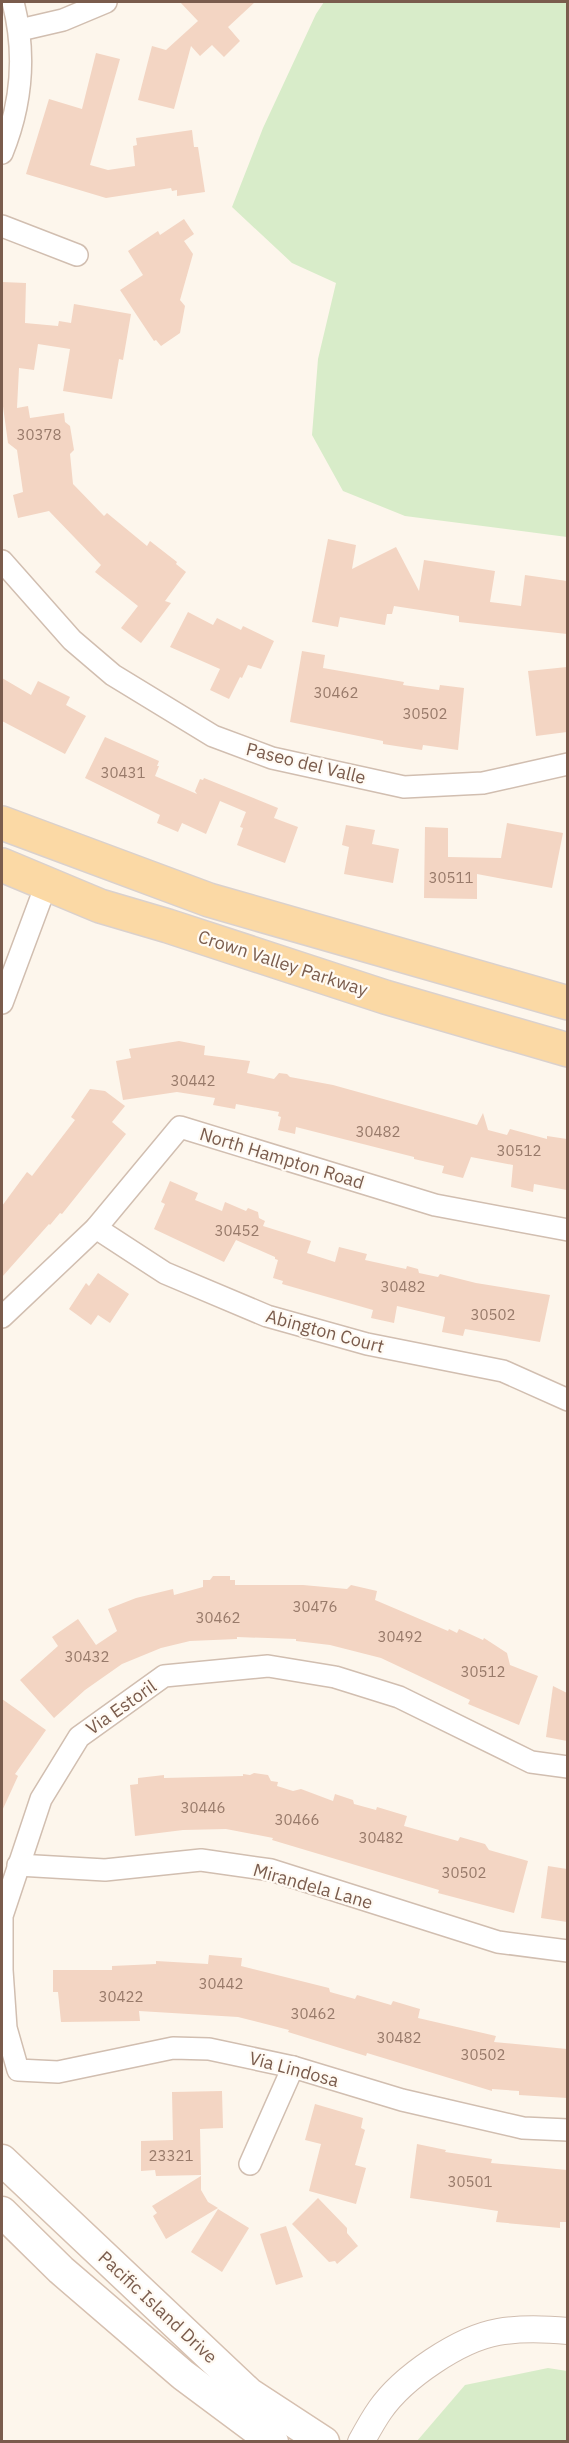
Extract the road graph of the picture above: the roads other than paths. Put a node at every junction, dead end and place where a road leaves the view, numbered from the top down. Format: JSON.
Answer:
{"nodes":[{"id":1,"x":13,"y":2,"type":"edge"},
{"id":2,"x":105,"y":2,"type":"edge"},
{"id":3,"x":20,"y":30,"type":"junction"},
{"id":4,"x":2,"y":153,"type":"edge"},
{"id":5,"x":2,"y":226,"type":"edge"},
{"id":6,"x":77,"y":255,"type":"dead end"},
{"id":7,"x":2,"y":561,"type":"edge"},
{"id":8,"x":567,"y":764,"type":"edge"},
{"id":9,"x":2,"y":823,"type":"edge"},
{"id":10,"x":2,"y":846,"type":"edge"},
{"id":11,"x":2,"y":866,"type":"edge"},
{"id":12,"x":46,"y":885,"type":"junction"},
{"id":13,"x":209,"y":900,"type":"junction"},
{"id":14,"x":2,"y":1003,"type":"edge"},
{"id":15,"x":567,"y":1004,"type":"edge"},
{"id":16,"x":567,"y":1050,"type":"edge"},
{"id":17,"x":96,"y":1228,"type":"junction"},
{"id":18,"x":567,"y":1230,"type":"edge"},
{"id":19,"x":2,"y":1317,"type":"edge"},
{"id":20,"x":567,"y":1400,"type":"edge"},
{"id":21,"x":567,"y":1767,"type":"edge"},
{"id":22,"x":18,"y":1865,"type":"junction"},
{"id":23,"x":567,"y":1952,"type":"edge"},
{"id":24,"x":293,"y":2067,"type":"junction"},
{"id":25,"x":18,"y":2070,"type":"joint"},
{"id":26,"x":567,"y":2130,"type":"edge"},
{"id":27,"x":2,"y":2160,"type":"edge"},
{"id":28,"x":250,"y":2164,"type":"dead end"},
{"id":29,"x":2,"y":2212,"type":"edge"},
{"id":30,"x":567,"y":2331,"type":"edge"},
{"id":31,"x":273,"y":2442,"type":"edge"},
{"id":32,"x":324,"y":2442,"type":"edge"},
{"id":33,"x":361,"y":2442,"type":"edge"}],
"edges":[{"from":1,"to":3,"type":"street"},
{"from":2,"to":3,"type":"street"},
{"from":3,"to":4,"type":"street"},
{"from":5,"to":6,"type":"street"},
{"from":7,"to":8,"type":"street","name":"Paseo del Valle"},
{"from":9,"to":13,"type":"main road","name":"Crown Valley Parkway"},
{"from":10,"to":12,"type":"main road"},
{"from":11,"to":12,"type":"main road","name":"Crown Valley Parkway"},
{"from":12,"to":13,"type":"main road"},
{"from":12,"to":14,"type":"street"},
{"from":12,"to":16,"type":"main road","name":"Crown Valley Parkway"},
{"from":13,"to":15,"type":"main road","name":"Crown Valley Parkway"},
{"from":17,"to":18,"type":"street","name":"North Hampton Road"},
{"from":17,"to":19,"type":"street","name":"North Hampton Road"},
{"from":17,"to":20,"type":"street","name":"Abington Court"},
{"from":21,"to":22,"type":"street","name":"Via Estoril"},
{"from":22,"to":23,"type":"street","name":"Mirandela Lane"},
{"from":22,"to":25,"type":"street","name":"Via Estoril"},
{"from":24,"to":25,"type":"street","name":"Via Lindosa"},
{"from":24,"to":26,"type":"street","name":"Via Lindosa"},
{"from":24,"to":28,"type":"street"},
{"from":27,"to":32,"type":"main road","name":"Pacific Island Drive"},
{"from":29,"to":31,"type":"main road","name":"Pacific Island Drive"},
{"from":30,"to":33,"type":"street"}]}
